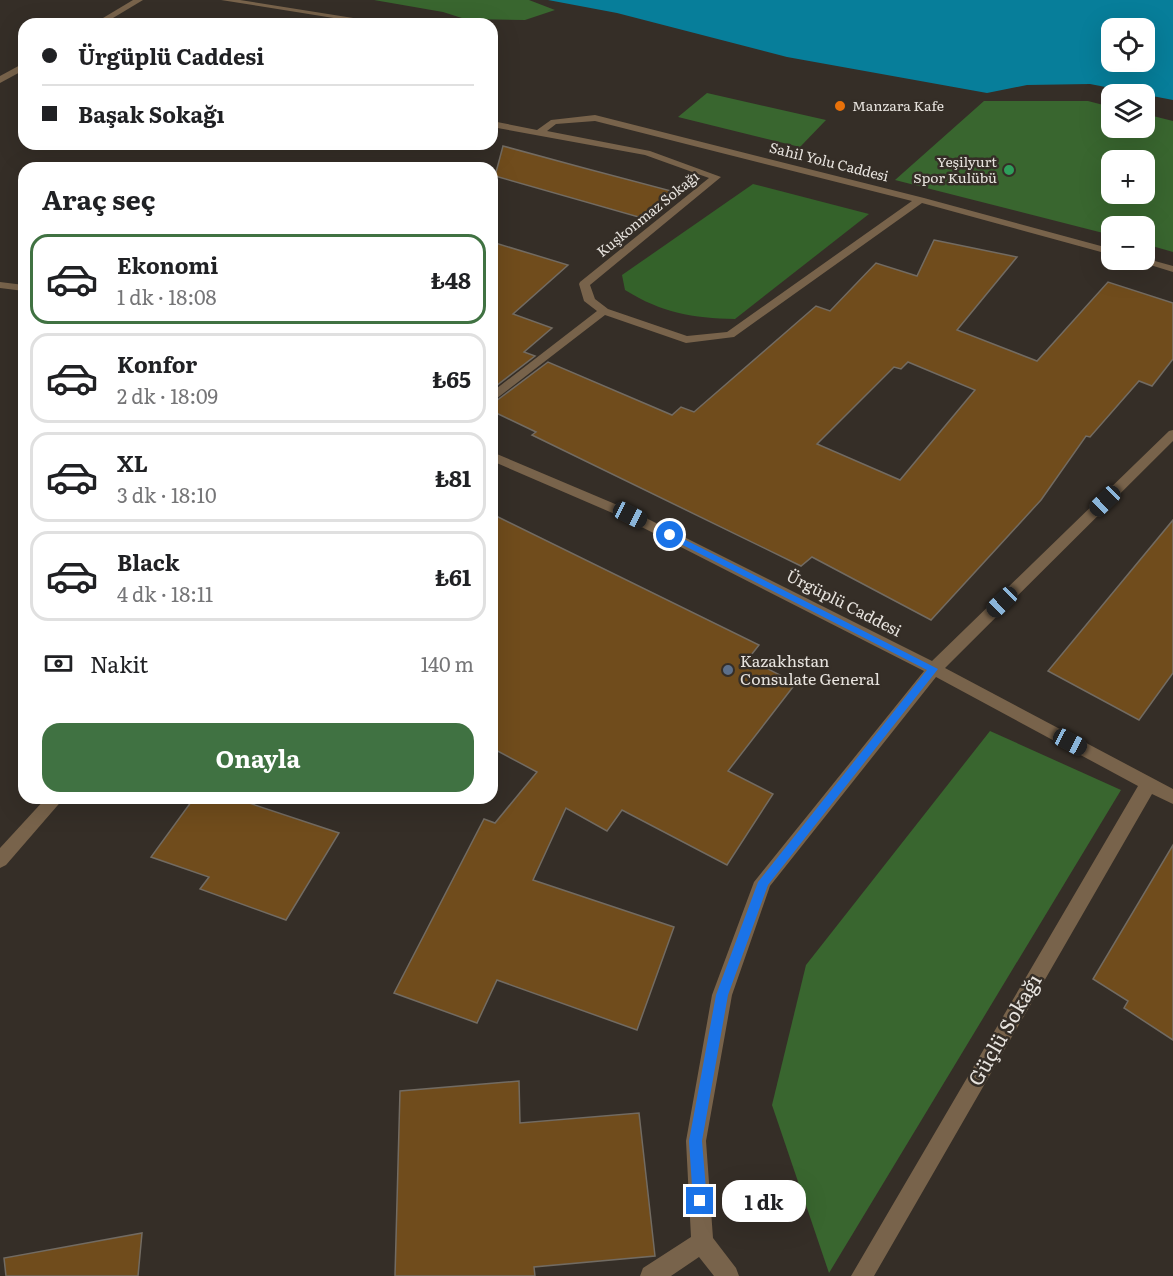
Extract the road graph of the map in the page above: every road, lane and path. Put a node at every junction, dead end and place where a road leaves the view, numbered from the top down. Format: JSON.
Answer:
{"nodes":[{"id":1,"x":140,"y":0,"type":"edge"},
{"id":2,"x":225,"y":0,"type":"edge"},
{"id":3,"x":108,"y":18,"type":"edge"},
{"id":4,"x":346,"y":18,"type":"edge"},
{"id":5,"x":18,"y":70,"type":"edge"},
{"id":6,"x":0,"y":80,"type":"edge"},
{"id":7,"x":498,"y":125,"type":"edge"},
{"id":8,"x":540,"y":132,"type":"junction"},
{"id":9,"x":920,"y":200,"type":"junction"},
{"id":10,"x":1101,"y":249,"type":"edge"},
{"id":11,"x":1155,"y":264,"type":"edge"},
{"id":12,"x":1173,"y":269,"type":"edge"},
{"id":13,"x":1,"y":286,"type":"edge"},
{"id":14,"x":18,"y":287,"type":"edge"},
{"id":15,"x":604,"y":311,"type":"junction"},
{"id":16,"x":498,"y":393,"type":"edge"},
{"id":17,"x":1173,"y":434,"type":"edge"},
{"id":18,"x":498,"y":459,"type":"edge"},
{"id":19,"x":933,"y":669,"type":"junction"},
{"id":20,"x":1148,"y":785,"type":"junction"},
{"id":21,"x":1173,"y":797,"type":"edge"},
{"id":22,"x":51,"y":804,"type":"edge"},
{"id":23,"x":0,"y":860,"type":"edge"},
{"id":24,"x":702,"y":1242,"type":"junction"},
{"id":25,"x":651,"y":1276,"type":"edge"},
{"id":26,"x":728,"y":1276,"type":"edge"},
{"id":27,"x":862,"y":1276,"type":"edge"}],
"edges":[{"from":1,"to":3,"type":"street"},
{"from":2,"to":4,"type":"street"},
{"from":5,"to":6,"type":"street"},
{"from":7,"to":8,"type":"street","name":"Kuşkonmaz Sokağı"},
{"from":8,"to":9,"type":"street","name":"Sahil Yolu Caddesi"},
{"from":8,"to":15,"type":"street","name":"Kuşkonmaz Sokağı"},
{"from":9,"to":10,"type":"street","name":"Sahil Yolu Caddesi"},
{"from":9,"to":15,"type":"street"},
{"from":11,"to":12,"type":"street"},
{"from":13,"to":14,"type":"street"},
{"from":15,"to":16,"type":"street"},
{"from":17,"to":19,"type":"street"},
{"from":18,"to":19,"type":"street","name":"Ürgüplü Caddesi"},
{"from":19,"to":20,"type":"street","name":"Ürgüplü Caddesi"},
{"from":19,"to":24,"type":"street"},
{"from":20,"to":21,"type":"street","name":"Ürgüplü Caddesi"},
{"from":20,"to":27,"type":"street","name":"Güçlü Sokağı"},
{"from":22,"to":23,"type":"street"},
{"from":24,"to":25,"type":"street"},
{"from":24,"to":26,"type":"street"}]}
